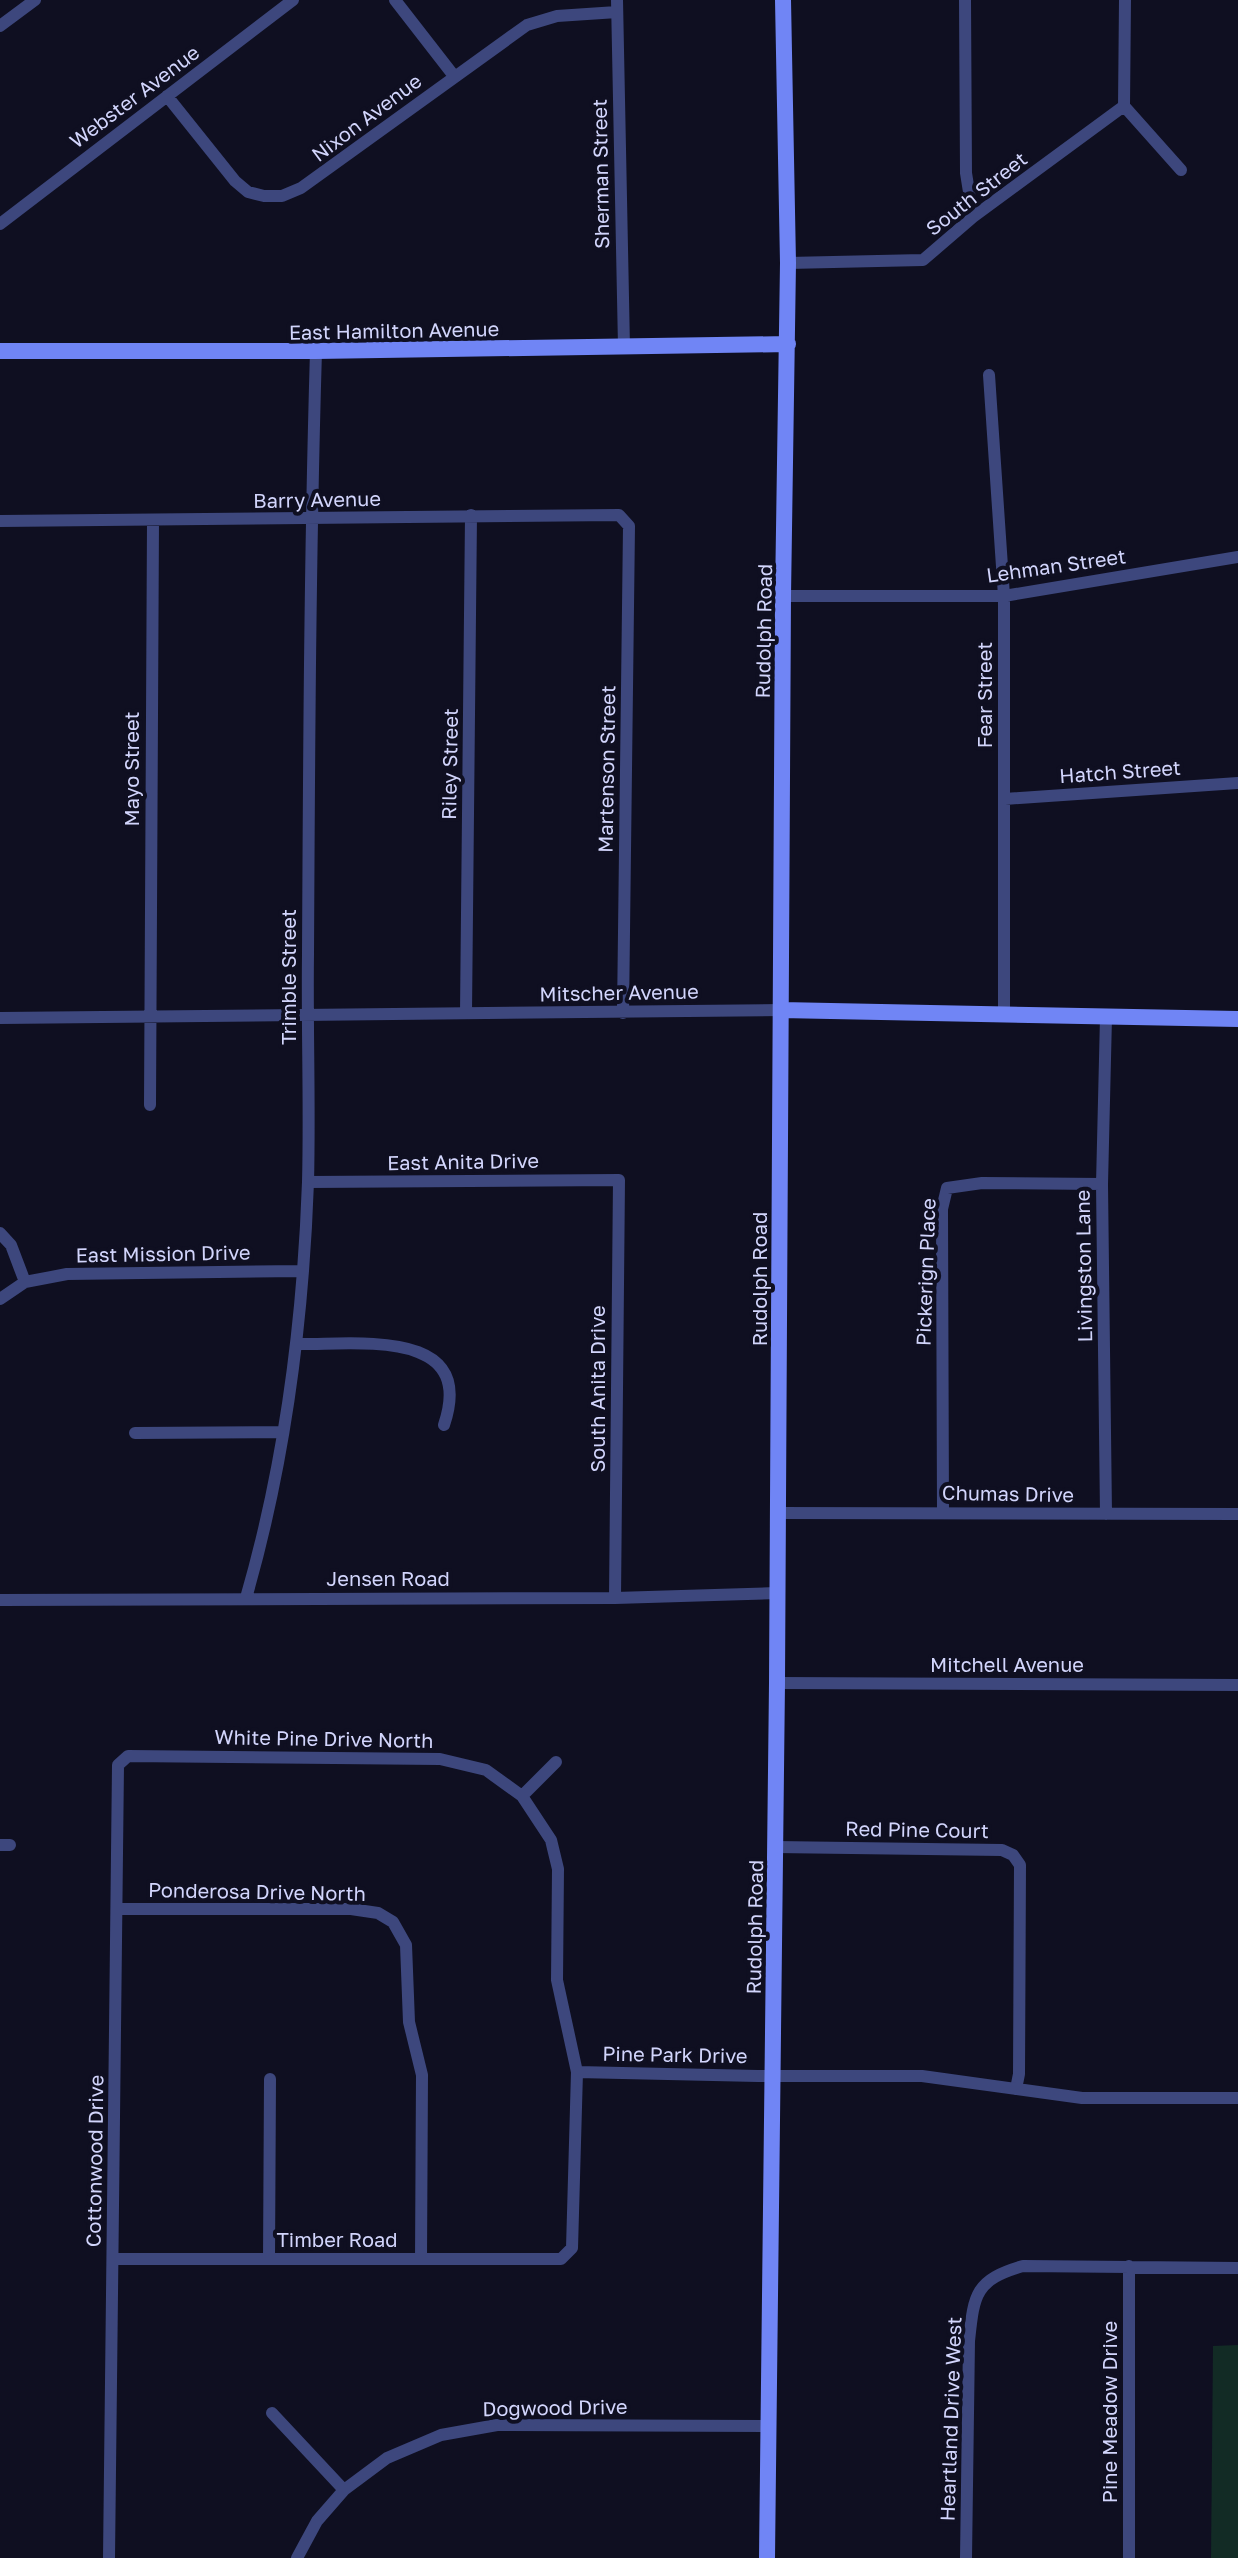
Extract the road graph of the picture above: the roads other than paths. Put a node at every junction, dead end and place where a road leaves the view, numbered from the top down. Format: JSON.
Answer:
{"nodes":[{"id":1,"x":35,"y":0,"type":"edge"},
{"id":2,"x":293,"y":0,"type":"edge"},
{"id":3,"x":395,"y":0,"type":"edge"},
{"id":4,"x":783,"y":0,"type":"edge"},
{"id":5,"x":965,"y":0,"type":"edge"},
{"id":6,"x":1125,"y":0,"type":"edge"},
{"id":7,"x":617,"y":6,"type":"edge"},
{"id":8,"x":0,"y":26,"type":"edge"},
{"id":9,"x":454,"y":76,"type":"junction"},
{"id":10,"x":167,"y":96,"type":"junction"},
{"id":11,"x":1124,"y":106,"type":"junction"},
{"id":12,"x":1181,"y":170,"type":"dead end"},
{"id":13,"x":973,"y":217,"type":"junction"},
{"id":14,"x":0,"y":224,"type":"edge"},
{"id":15,"x":788,"y":263,"type":"junction"},
{"id":16,"x":788,"y":344,"type":"junction"},
{"id":17,"x":624,"y":347,"type":"junction"},
{"id":18,"x":0,"y":351,"type":"edge"},
{"id":19,"x":316,"y":351,"type":"junction"},
{"id":20,"x":989,"y":375,"type":"dead end"},
{"id":21,"x":471,"y":515,"type":"junction"},
{"id":22,"x":311,"y":519,"type":"junction"},
{"id":23,"x":0,"y":521,"type":"edge"},
{"id":24,"x":153,"y":521,"type":"junction"},
{"id":25,"x":629,"y":526,"type":"joint"},
{"id":26,"x":1238,"y":557,"type":"edge"},
{"id":27,"x":783,"y":596,"type":"junction"},
{"id":28,"x":1004,"y":596,"type":"junction"},
{"id":29,"x":1238,"y":783,"type":"edge"},
{"id":30,"x":1005,"y":799,"type":"junction"},
{"id":31,"x":781,"y":1010,"type":"junction"},
{"id":32,"x":466,"y":1013,"type":"junction"},
{"id":33,"x":623,"y":1013,"type":"junction"},
{"id":34,"x":307,"y":1014,"type":"junction"},
{"id":35,"x":149,"y":1016,"type":"junction"},
{"id":36,"x":1004,"y":1016,"type":"junction"},
{"id":37,"x":1106,"y":1017,"type":"junction"},
{"id":38,"x":0,"y":1018,"type":"edge"},
{"id":39,"x":1238,"y":1019,"type":"edge"},
{"id":40,"x":150,"y":1105,"type":"dead end"},
{"id":41,"x":619,"y":1180,"type":"joint"},
{"id":42,"x":308,"y":1182,"type":"junction"},
{"id":43,"x":1102,"y":1184,"type":"junction"},
{"id":44,"x":0,"y":1233,"type":"edge"},
{"id":45,"x":302,"y":1271,"type":"junction"},
{"id":46,"x":25,"y":1282,"type":"junction"},
{"id":47,"x":0,"y":1299,"type":"edge"},
{"id":48,"x":297,"y":1344,"type":"junction"},
{"id":49,"x":444,"y":1425,"type":"dead end"},
{"id":50,"x":283,"y":1432,"type":"junction"},
{"id":51,"x":135,"y":1433,"type":"dead end"},
{"id":52,"x":943,"y":1512,"type":"junction"},
{"id":53,"x":777,"y":1513,"type":"junction"},
{"id":54,"x":1106,"y":1514,"type":"junction"},
{"id":55,"x":1238,"y":1514,"type":"edge"},
{"id":56,"x":777,"y":1593,"type":"junction"},
{"id":57,"x":246,"y":1598,"type":"junction"},
{"id":58,"x":615,"y":1598,"type":"junction"},
{"id":59,"x":0,"y":1600,"type":"edge"},
{"id":60,"x":777,"y":1683,"type":"junction"},
{"id":61,"x":1238,"y":1685,"type":"edge"},
{"id":62,"x":556,"y":1762,"type":"dead end"},
{"id":63,"x":118,"y":1765,"type":"joint"},
{"id":64,"x":522,"y":1796,"type":"junction"},
{"id":65,"x":775,"y":1847,"type":"junction"},
{"id":66,"x":117,"y":1909,"type":"junction"},
{"id":67,"x":577,"y":2072,"type":"junction"},
{"id":68,"x":773,"y":2076,"type":"junction"},
{"id":69,"x":270,"y":2079,"type":"dead end"},
{"id":70,"x":1016,"y":2089,"type":"junction"},
{"id":71,"x":1238,"y":2098,"type":"edge"},
{"id":72,"x":113,"y":2259,"type":"junction"},
{"id":73,"x":269,"y":2259,"type":"junction"},
{"id":74,"x":421,"y":2259,"type":"junction"},
{"id":75,"x":1129,"y":2266,"type":"junction"},
{"id":76,"x":1238,"y":2268,"type":"edge"},
{"id":77,"x":272,"y":2413,"type":"dead end"},
{"id":78,"x":769,"y":2426,"type":"junction"},
{"id":79,"x":344,"y":2490,"type":"junction"},
{"id":80,"x":109,"y":2558,"type":"edge"},
{"id":81,"x":297,"y":2558,"type":"edge"},
{"id":82,"x":767,"y":2558,"type":"edge"},
{"id":83,"x":966,"y":2558,"type":"edge"},
{"id":84,"x":1129,"y":2558,"type":"edge"}],
"edges":[{"from":1,"to":8,"type":"street"},
{"from":2,"to":10,"type":"street","name":"Webster Avenue"},
{"from":3,"to":9,"type":"street"},
{"from":4,"to":15,"type":"street","name":"Rudolph Road"},
{"from":5,"to":13,"type":"street"},
{"from":6,"to":11,"type":"street"},
{"from":7,"to":9,"type":"street","name":"Nixon Avenue"},
{"from":7,"to":17,"type":"street","name":"Sherman Street"},
{"from":9,"to":10,"type":"street","name":"Nixon Avenue"},
{"from":10,"to":14,"type":"street","name":"Webster Avenue"},
{"from":11,"to":12,"type":"street"},
{"from":11,"to":13,"type":"street","name":"South Street"},
{"from":13,"to":15,"type":"street","name":"South Street"},
{"from":15,"to":16,"type":"street","name":"Rudolph Road"},
{"from":16,"to":17,"type":"street","name":"East Hamilton Avenue"},
{"from":16,"to":27,"type":"street","name":"Rudolph Road"},
{"from":17,"to":19,"type":"street","name":"East Hamilton Avenue"},
{"from":18,"to":19,"type":"street","name":"East Hamilton Avenue"},
{"from":19,"to":22,"type":"street","name":"Trimble Street"},
{"from":20,"to":28,"type":"street","name":"Fear Street"},
{"from":21,"to":22,"type":"street","name":"Barry Avenue"},
{"from":21,"to":25,"type":"street","name":"Barry Avenue"},
{"from":21,"to":32,"type":"street","name":"Riley Street"},
{"from":22,"to":24,"type":"street","name":"Barry Avenue"},
{"from":22,"to":34,"type":"street","name":"Trimble Street"},
{"from":23,"to":24,"type":"street","name":"Barry Avenue"},
{"from":24,"to":35,"type":"street","name":"Mayo Street"},
{"from":25,"to":33,"type":"street","name":"Martenson Street"},
{"from":26,"to":28,"type":"street","name":"Lehman Street"},
{"from":27,"to":28,"type":"street","name":"Lehman Street"},
{"from":27,"to":31,"type":"street","name":"Rudolph Road"},
{"from":28,"to":30,"type":"street","name":"Fear Street"},
{"from":29,"to":30,"type":"street","name":"Hatch Street"},
{"from":30,"to":36,"type":"street","name":"Fear Street"},
{"from":31,"to":33,"type":"street","name":"Mitscher Avenue"},
{"from":31,"to":36,"type":"street","name":"Mitscher Avenue"},
{"from":31,"to":53,"type":"street","name":"Rudolph Road"},
{"from":32,"to":33,"type":"street","name":"Mitscher Avenue"},
{"from":32,"to":34,"type":"street","name":"Mitscher Avenue"},
{"from":34,"to":35,"type":"street","name":"Mitscher Avenue"},
{"from":34,"to":42,"type":"street","name":"Trimble Street"},
{"from":35,"to":38,"type":"street","name":"Mitscher Avenue"},
{"from":35,"to":40,"type":"street","name":"Mayo Street"},
{"from":36,"to":37,"type":"street","name":"Mitscher Avenue"},
{"from":37,"to":39,"type":"street","name":"Mitscher Avenue"},
{"from":37,"to":43,"type":"street","name":"Livingston Lane"},
{"from":41,"to":42,"type":"street","name":"East Anita Drive"},
{"from":41,"to":58,"type":"street","name":"South Anita Drive"},
{"from":42,"to":45,"type":"street","name":"Trimble Street"},
{"from":43,"to":52,"type":"street","name":"Pickerign Place"},
{"from":43,"to":54,"type":"street","name":"Livingston Lane"},
{"from":44,"to":46,"type":"street"},
{"from":45,"to":46,"type":"street","name":"East Mission Drive"},
{"from":45,"to":48,"type":"street","name":"Trimble Street"},
{"from":46,"to":47,"type":"street"},
{"from":48,"to":49,"type":"street"},
{"from":48,"to":50,"type":"street","name":"Trimble Street"},
{"from":50,"to":51,"type":"street"},
{"from":50,"to":57,"type":"street","name":"Trimble Street"},
{"from":52,"to":53,"type":"street","name":"Chumas Drive"},
{"from":52,"to":54,"type":"street","name":"Chumas Drive"},
{"from":53,"to":56,"type":"street","name":"Rudolph Road"},
{"from":54,"to":55,"type":"street","name":"Chumas Drive"},
{"from":56,"to":58,"type":"street","name":"Jensen Road"},
{"from":56,"to":60,"type":"street","name":"Rudolph Road"},
{"from":57,"to":58,"type":"street","name":"Jensen Road"},
{"from":57,"to":59,"type":"street","name":"Jensen Road"},
{"from":60,"to":61,"type":"street","name":"Mitchell Avenue"},
{"from":60,"to":65,"type":"street","name":"Rudolph Road"},
{"from":62,"to":64,"type":"street"},
{"from":63,"to":64,"type":"street","name":"White Pine Drive North"},
{"from":63,"to":66,"type":"street","name":"Cottonwood Drive"},
{"from":64,"to":67,"type":"street"},
{"from":65,"to":68,"type":"street","name":"Rudolph Road"},
{"from":65,"to":70,"type":"street","name":"Red Pine Court"},
{"from":66,"to":72,"type":"street","name":"Cottonwood Drive"},
{"from":66,"to":74,"type":"street","name":"Ponderosa Drive North"},
{"from":67,"to":68,"type":"street","name":"Pine Park Drive"},
{"from":67,"to":74,"type":"street","name":"Timber Road"},
{"from":68,"to":70,"type":"street","name":"Pine Park Drive"},
{"from":68,"to":78,"type":"street","name":"Rudolph Road"},
{"from":69,"to":73,"type":"street"},
{"from":70,"to":71,"type":"street","name":"Pine Park Drive"},
{"from":72,"to":73,"type":"street","name":"Timber Road"},
{"from":72,"to":80,"type":"street","name":"Cottonwood Drive"},
{"from":73,"to":74,"type":"street","name":"Timber Road"},
{"from":75,"to":76,"type":"street"},
{"from":75,"to":83,"type":"street","name":"Heartland Drive West"},
{"from":75,"to":84,"type":"street","name":"Pine Meadow Drive"},
{"from":77,"to":79,"type":"street"},
{"from":78,"to":79,"type":"street","name":"Dogwood Drive"},
{"from":78,"to":82,"type":"street","name":"Rudolph Road"},
{"from":79,"to":81,"type":"street","name":"Dogwood Drive"}]}
